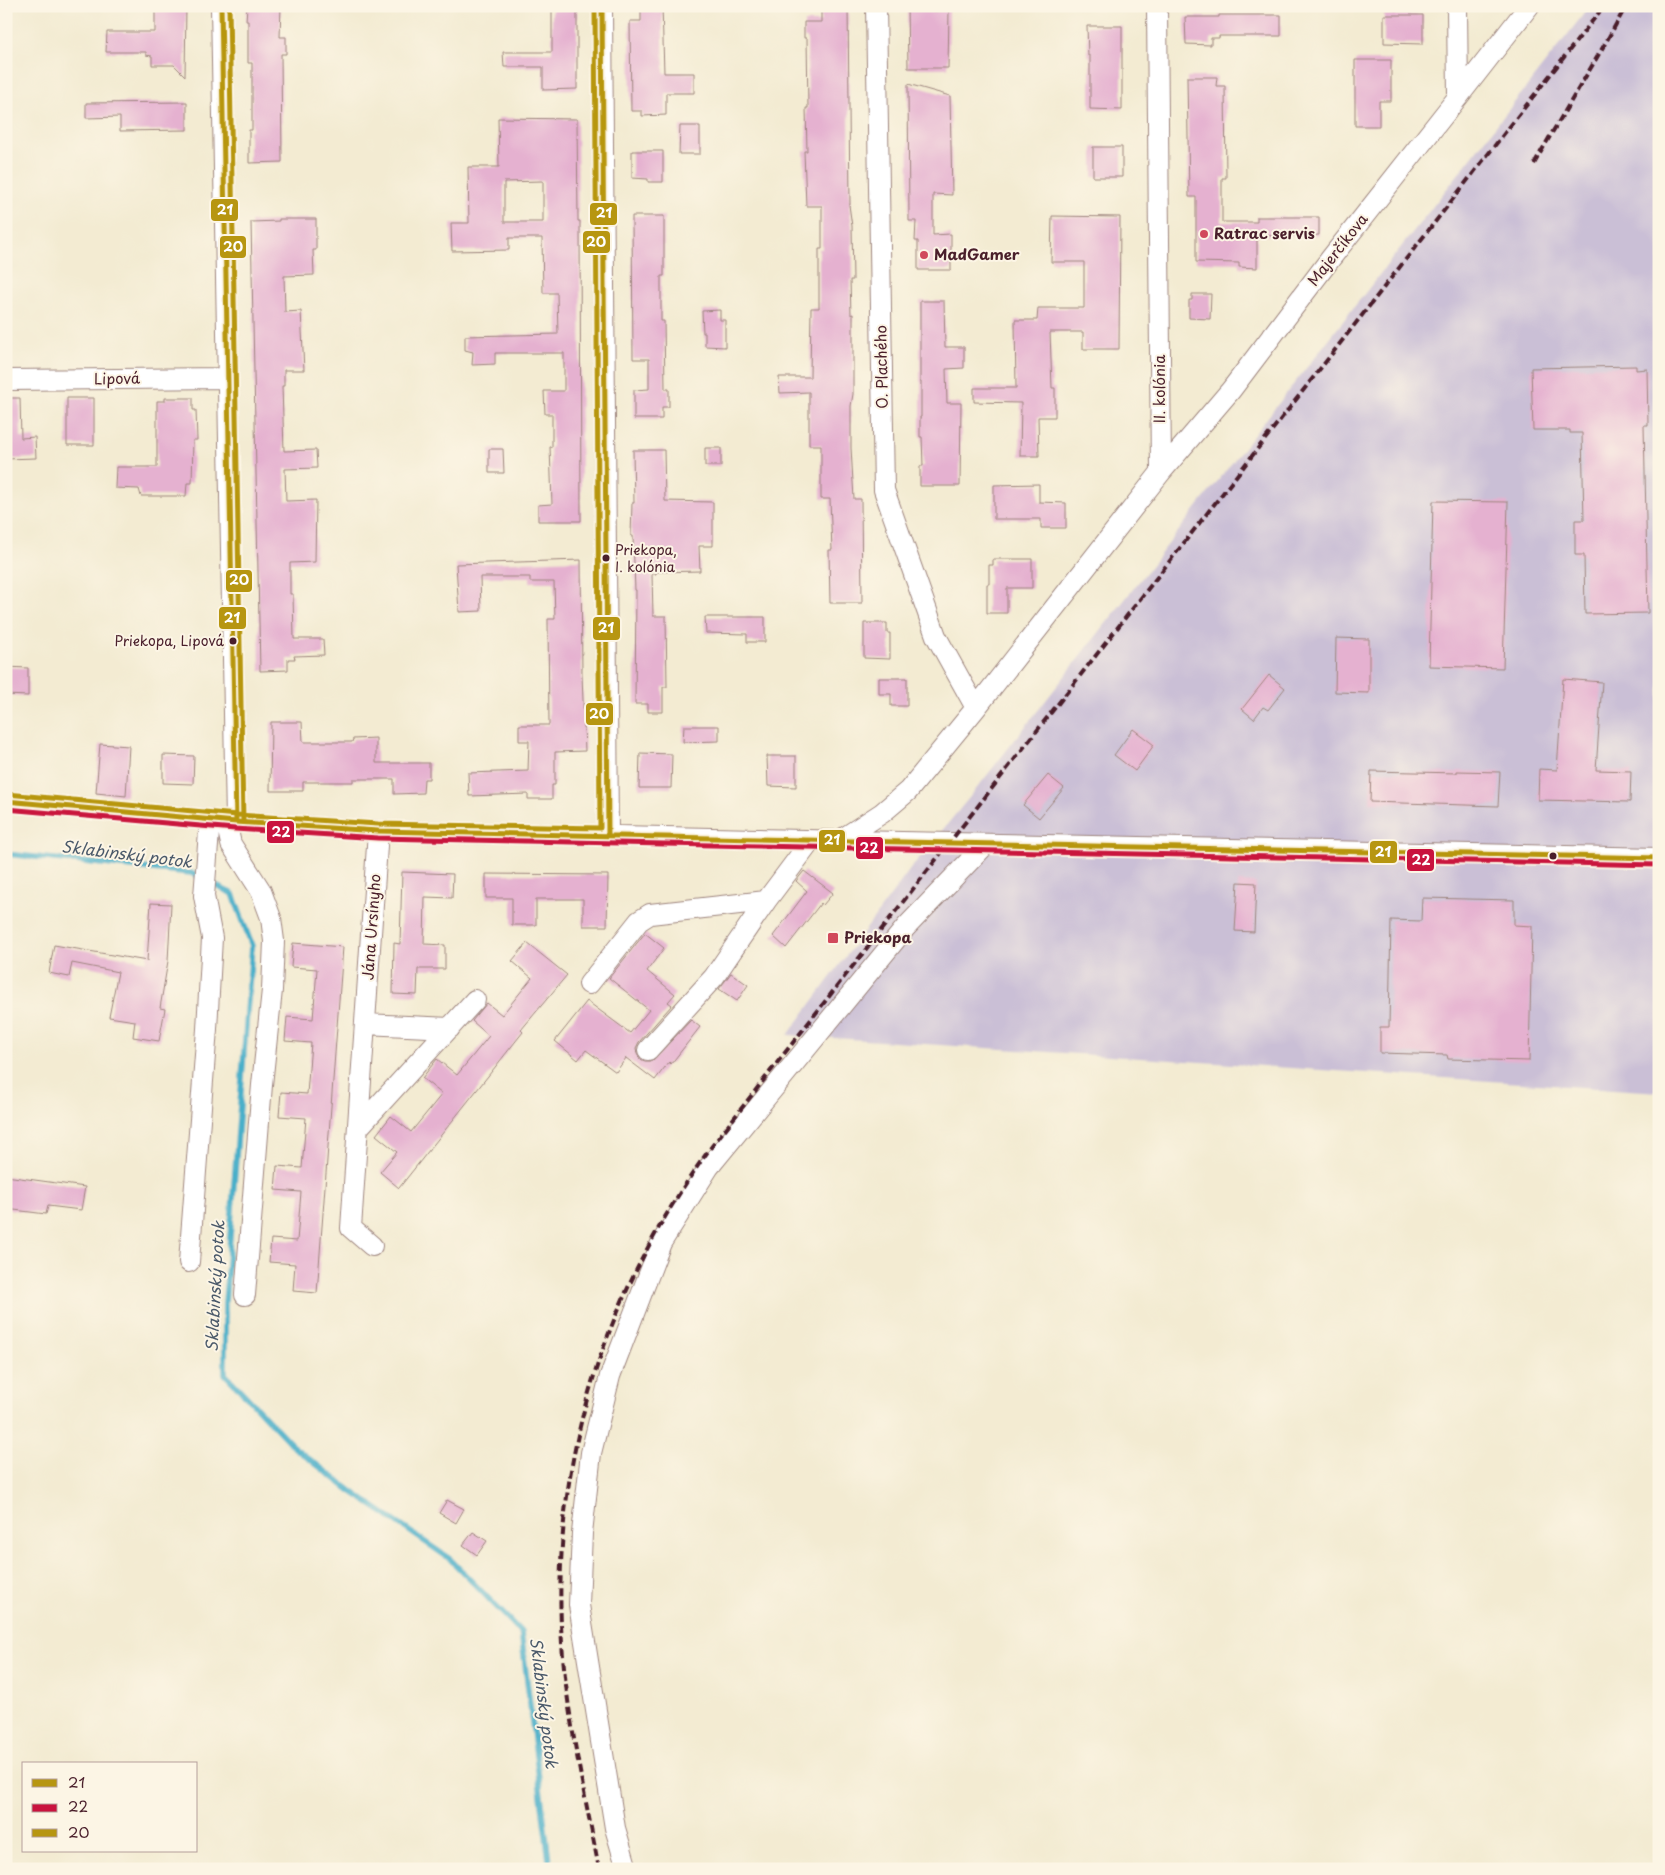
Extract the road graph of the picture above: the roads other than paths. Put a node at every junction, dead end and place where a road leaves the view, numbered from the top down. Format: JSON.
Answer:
{"nodes":[{"id":1,"x":221,"y":6,"type":"edge"},
{"id":2,"x":602,"y":6,"type":"edge"},
{"id":3,"x":876,"y":6,"type":"edge"},
{"id":4,"x":1158,"y":6,"type":"edge"},
{"id":5,"x":1457,"y":6,"type":"edge"},
{"id":6,"x":1529,"y":6,"type":"edge"},
{"id":7,"x":1458,"y":97,"type":"junction"},
{"id":8,"x":228,"y":378,"type":"junction"},
{"id":9,"x":6,"y":380,"type":"edge"},
{"id":10,"x":1161,"y":472,"type":"junction"},
{"id":11,"x":976,"y":708,"type":"junction"},
{"id":12,"x":6,"y":801,"type":"edge"},
{"id":13,"x":224,"y":821,"type":"junction"},
{"id":14,"x":378,"y":831,"type":"junction"},
{"id":15,"x":608,"y":836,"type":"junction"},
{"id":16,"x":811,"y":840,"type":"junction"},
{"id":17,"x":838,"y":841,"type":"junction"},
{"id":18,"x":985,"y":845,"type":"junction"},
{"id":19,"x":1659,"y":858,"type":"edge"},
{"id":20,"x":766,"y":901,"type":"junction"},
{"id":21,"x":589,"y":984,"type":"dead end"},
{"id":22,"x":475,"y":1000,"type":"dead end"},
{"id":23,"x":365,"y":1024,"type":"junction"},
{"id":24,"x":450,"y":1028,"type":"junction"},
{"id":25,"x":648,"y":1050,"type":"dead end"},
{"id":26,"x":358,"y":1128,"type":"junction"},
{"id":27,"x":372,"y":1246,"type":"dead end"},
{"id":28,"x":189,"y":1262,"type":"dead end"},
{"id":29,"x":245,"y":1295,"type":"dead end"},
{"id":30,"x":627,"y":1869,"type":"edge"}],
"edges":[{"from":1,"to":8,"type":"street"},
{"from":2,"to":15,"type":"street"},
{"from":3,"to":11,"type":"street","name":"O. Plachého"},
{"from":4,"to":10,"type":"street","name":"II. kolónia"},
{"from":5,"to":7,"type":"street"},
{"from":6,"to":7,"type":"street","name":"Majerčíkova"},
{"from":7,"to":10,"type":"street","name":"Majerčíkova"},
{"from":8,"to":9,"type":"street","name":"Lipová"},
{"from":8,"to":13,"type":"street"},
{"from":10,"to":11,"type":"street"},
{"from":11,"to":17,"type":"street"},
{"from":12,"to":13,"type":"street"},
{"from":13,"to":14,"type":"street"},
{"from":13,"to":28,"type":"street"},
{"from":13,"to":29,"type":"street"},
{"from":14,"to":15,"type":"street"},
{"from":14,"to":23,"type":"street","name":"Jána Ursínyho"},
{"from":15,"to":16,"type":"street"},
{"from":16,"to":17,"type":"street"},
{"from":16,"to":20,"type":"street"},
{"from":17,"to":18,"type":"street"},
{"from":18,"to":19,"type":"street"},
{"from":18,"to":30,"type":"street"},
{"from":20,"to":21,"type":"street"},
{"from":20,"to":25,"type":"street"},
{"from":22,"to":24,"type":"street"},
{"from":23,"to":24,"type":"street"},
{"from":23,"to":26,"type":"street","name":"Jána Ursínyho"},
{"from":24,"to":26,"type":"street"},
{"from":26,"to":27,"type":"street","name":"Jána Ursínyho"}]}
